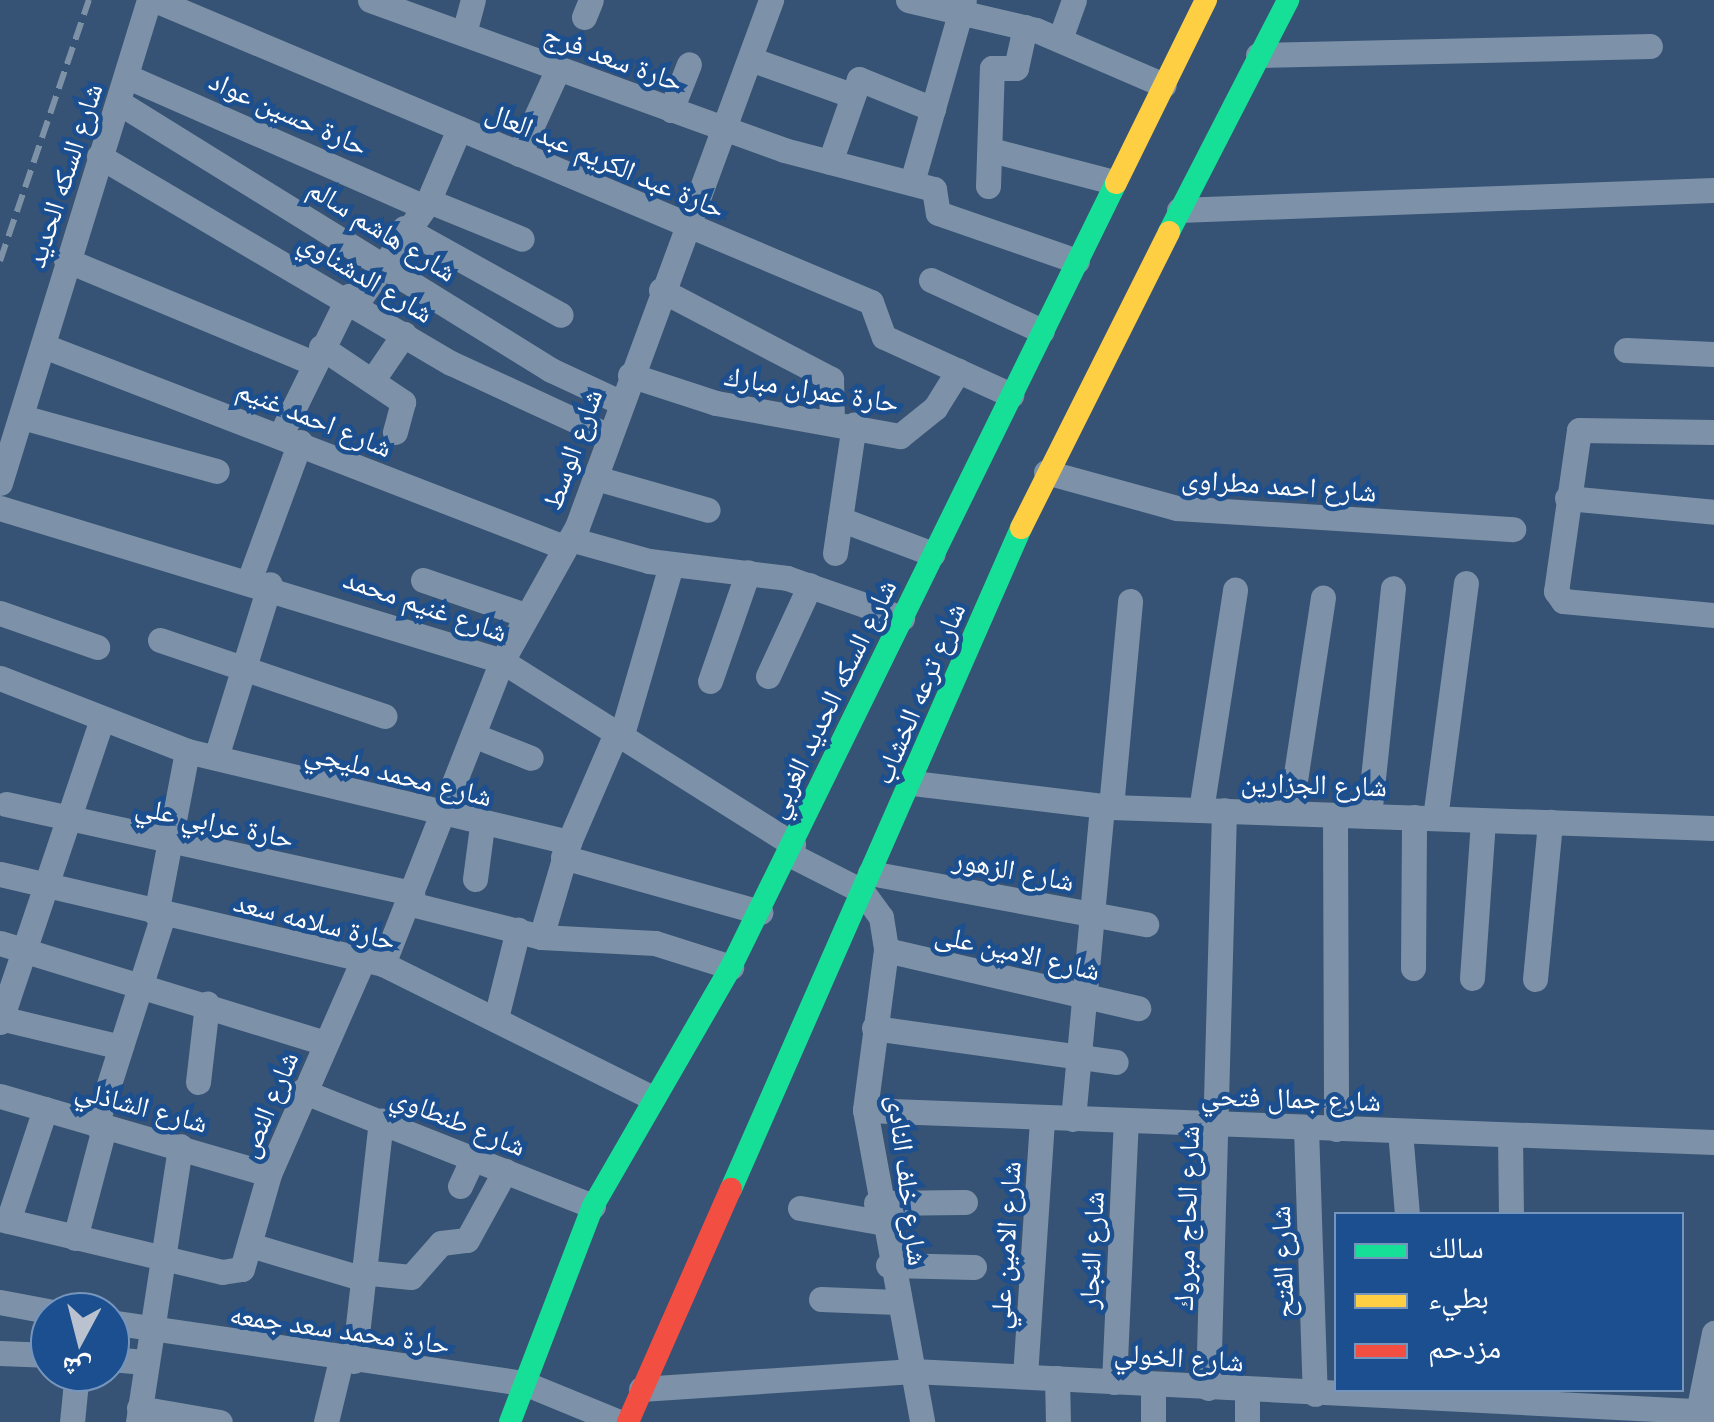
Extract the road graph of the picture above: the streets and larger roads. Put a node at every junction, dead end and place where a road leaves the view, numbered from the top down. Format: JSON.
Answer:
{"nodes":[{"id":1,"x":152,"y":0,"type":"edge"},
{"id":2,"x":370,"y":0,"type":"edge"},
{"id":3,"x":473,"y":0,"type":"edge"},
{"id":4,"x":770,"y":0,"type":"edge"},
{"id":5,"x":908,"y":0,"type":"edge"},
{"id":6,"x":1074,"y":0,"type":"edge"},
{"id":7,"x":1206,"y":0,"type":"edge"},
{"id":8,"x":1288,"y":0,"type":"edge"},
{"id":9,"x":962,"y":6,"type":"edge"},
{"id":10,"x":1025,"y":27,"type":"junction"},
{"id":11,"x":464,"y":34,"type":"junction"},
{"id":12,"x":1060,"y":39,"type":"junction"},
{"id":13,"x":1650,"y":46,"type":"dead end"},
{"id":14,"x":1258,"y":55,"type":"junction"},
{"id":15,"x":750,"y":59,"type":"junction"},
{"id":16,"x":689,"y":64,"type":"dead end"},
{"id":17,"x":558,"y":69,"type":"junction"},
{"id":18,"x":126,"y":76,"type":"junction"},
{"id":19,"x":1164,"y":85,"type":"junction"},
{"id":20,"x":850,"y":95,"type":"junction"},
{"id":21,"x":118,"y":102,"type":"junction"},
{"id":22,"x":933,"y":109,"type":"junction"},
{"id":23,"x":671,"y":110,"type":"junction"},
{"id":24,"x":724,"y":128,"type":"junction"},
{"id":25,"x":460,"y":129,"type":"junction"},
{"id":26,"x":994,"y":151,"type":"junction"},
{"id":27,"x":519,"y":154,"type":"junction"},
{"id":28,"x":99,"y":156,"type":"junction"},
{"id":29,"x":830,"y":162,"type":"junction"},
{"id":30,"x":1113,"y":182,"type":"junction"},
{"id":31,"x":924,"y":186,"type":"junction"},
{"id":32,"x":988,"y":186,"type":"dead end"},
{"id":33,"x":1714,"y":190,"type":"edge"},
{"id":34,"x":427,"y":204,"type":"junction"},
{"id":35,"x":1178,"y":210,"type":"junction"},
{"id":36,"x":686,"y":226,"type":"junction"},
{"id":37,"x":404,"y":228,"type":"junction"},
{"id":38,"x":522,"y":239,"type":"dead end"},
{"id":39,"x":66,"y":260,"type":"junction"},
{"id":40,"x":1076,"y":261,"type":"junction"},
{"id":41,"x":382,"y":263,"type":"junction"},
{"id":42,"x":931,"y":280,"type":"dead end"},
{"id":43,"x":661,"y":290,"type":"junction"},
{"id":44,"x":354,"y":299,"type":"junction"},
{"id":45,"x":561,"y":315,"type":"dead end"},
{"id":46,"x":1042,"y":331,"type":"junction"},
{"id":47,"x":404,"y":334,"type":"junction"},
{"id":48,"x":44,"y":346,"type":"junction"},
{"id":49,"x":1626,"y":350,"type":"dead end"},
{"id":50,"x":1714,"y":354,"type":"edge"},
{"id":51,"x":317,"y":355,"type":"junction"},
{"id":52,"x":958,"y":371,"type":"junction"},
{"id":53,"x":630,"y":375,"type":"junction"},
{"id":54,"x":372,"y":382,"type":"junction"},
{"id":55,"x":1011,"y":395,"type":"junction"},
{"id":56,"x":620,"y":402,"type":"junction"},
{"id":57,"x":22,"y":418,"type":"junction"},
{"id":58,"x":843,"y":423,"type":"junction"},
{"id":59,"x":396,"y":432,"type":"dead end"},
{"id":60,"x":1714,"y":432,"type":"edge"},
{"id":61,"x":609,"y":436,"type":"junction"},
{"id":62,"x":291,"y":438,"type":"junction"},
{"id":63,"x":218,"y":471,"type":"dead end"},
{"id":64,"x":1046,"y":472,"type":"junction"},
{"id":65,"x":596,"y":478,"type":"junction"},
{"id":66,"x":0,"y":483,"type":"edge"},
{"id":67,"x":1567,"y":498,"type":"junction"},
{"id":68,"x":0,"y":508,"type":"edge"},
{"id":69,"x":708,"y":510,"type":"dead end"},
{"id":70,"x":1714,"y":512,"type":"edge"},
{"id":71,"x":840,"y":519,"type":"junction"},
{"id":72,"x":1513,"y":529,"type":"dead end"},
{"id":73,"x":567,"y":543,"type":"junction"},
{"id":74,"x":835,"y":553,"type":"dead end"},
{"id":75,"x":933,"y":554,"type":"junction"},
{"id":76,"x":671,"y":565,"type":"junction"},
{"id":77,"x":748,"y":572,"type":"junction"},
{"id":78,"x":424,"y":580,"type":"dead end"},
{"id":79,"x":260,"y":581,"type":"junction"},
{"id":80,"x":1466,"y":583,"type":"dead end"},
{"id":81,"x":810,"y":585,"type":"junction"},
{"id":82,"x":1392,"y":588,"type":"dead end"},
{"id":83,"x":1235,"y":590,"type":"dead end"},
{"id":84,"x":1323,"y":598,"type":"dead end"},
{"id":85,"x":1130,"y":601,"type":"dead end"},
{"id":86,"x":0,"y":613,"type":"edge"},
{"id":87,"x":525,"y":615,"type":"junction"},
{"id":88,"x":1714,"y":615,"type":"edge"},
{"id":89,"x":902,"y":618,"type":"junction"},
{"id":90,"x":160,"y":640,"type":"dead end"},
{"id":91,"x":97,"y":648,"type":"dead end"},
{"id":92,"x":502,"y":661,"type":"junction"},
{"id":93,"x":243,"y":668,"type":"junction"},
{"id":94,"x":768,"y":676,"type":"dead end"},
{"id":95,"x":0,"y":678,"type":"edge"},
{"id":96,"x":710,"y":680,"type":"dead end"},
{"id":97,"x":384,"y":716,"type":"dead end"},
{"id":98,"x":102,"y":719,"type":"junction"},
{"id":99,"x":620,"y":733,"type":"junction"},
{"id":100,"x":473,"y":735,"type":"junction"},
{"id":101,"x":187,"y":751,"type":"junction"},
{"id":102,"x":216,"y":757,"type":"junction"},
{"id":103,"x":531,"y":758,"type":"dead end"},
{"id":104,"x":913,"y":783,"type":"junction"},
{"id":105,"x":6,"y":804,"type":"dead end"},
{"id":106,"x":1106,"y":806,"type":"junction"},
{"id":107,"x":1212,"y":810,"type":"junction"},
{"id":108,"x":1290,"y":813,"type":"junction"},
{"id":109,"x":1335,"y":814,"type":"junction"},
{"id":110,"x":441,"y":816,"type":"junction"},
{"id":111,"x":1369,"y":816,"type":"junction"},
{"id":112,"x":69,"y":818,"type":"junction"},
{"id":113,"x":1424,"y":818,"type":"junction"},
{"id":114,"x":1483,"y":820,"type":"junction"},
{"id":115,"x":1550,"y":822,"type":"junction"},
{"id":116,"x":482,"y":826,"type":"junction"},
{"id":117,"x":1714,"y":828,"type":"edge"},
{"id":118,"x":170,"y":844,"type":"junction"},
{"id":119,"x":566,"y":849,"type":"junction"},
{"id":120,"x":791,"y":849,"type":"junction"},
{"id":121,"x":0,"y":874,"type":"edge"},
{"id":122,"x":475,"y":879,"type":"dead end"},
{"id":123,"x":866,"y":882,"type":"junction"},
{"id":124,"x":46,"y":888,"type":"junction"},
{"id":125,"x":409,"y":898,"type":"junction"},
{"id":126,"x":760,"y":912,"type":"junction"},
{"id":127,"x":1092,"y":914,"type":"junction"},
{"id":128,"x":159,"y":915,"type":"junction"},
{"id":129,"x":1146,"y":924,"type":"dead end"},
{"id":130,"x":530,"y":934,"type":"junction"},
{"id":131,"x":12,"y":946,"type":"edge"},
{"id":132,"x":886,"y":950,"type":"junction"},
{"id":133,"x":374,"y":961,"type":"junction"},
{"id":134,"x":732,"y":967,"type":"junction"},
{"id":135,"x":1413,"y":968,"type":"dead end"},
{"id":136,"x":1472,"y":978,"type":"dead end"},
{"id":137,"x":1535,"y":979,"type":"dead end"},
{"id":138,"x":142,"y":982,"type":"junction"},
{"id":139,"x":1083,"y":999,"type":"junction"},
{"id":140,"x":208,"y":1004,"type":"junction"},
{"id":141,"x":1138,"y":1008,"type":"dead end"},
{"id":142,"x":497,"y":1014,"type":"junction"},
{"id":143,"x":0,"y":1020,"type":"edge"},
{"id":144,"x":874,"y":1028,"type":"junction"},
{"id":145,"x":326,"y":1044,"type":"junction"},
{"id":146,"x":121,"y":1047,"type":"junction"},
{"id":147,"x":1076,"y":1062,"type":"junction"},
{"id":148,"x":1116,"y":1062,"type":"dead end"},
{"id":149,"x":198,"y":1082,"type":"dead end"},
{"id":150,"x":302,"y":1091,"type":"junction"},
{"id":151,"x":0,"y":1096,"type":"edge"},
{"id":152,"x":654,"y":1098,"type":"junction"},
{"id":153,"x":45,"y":1110,"type":"junction"},
{"id":154,"x":865,"y":1110,"type":"junction"},
{"id":155,"x":1042,"y":1118,"type":"junction"},
{"id":156,"x":1073,"y":1120,"type":"junction"},
{"id":157,"x":381,"y":1121,"type":"junction"},
{"id":158,"x":1126,"y":1121,"type":"junction"},
{"id":159,"x":1220,"y":1124,"type":"junction"},
{"id":160,"x":100,"y":1126,"type":"junction"},
{"id":161,"x":1306,"y":1128,"type":"junction"},
{"id":162,"x":1336,"y":1129,"type":"junction"},
{"id":163,"x":1400,"y":1131,"type":"junction"},
{"id":164,"x":1510,"y":1135,"type":"junction"},
{"id":165,"x":1714,"y":1142,"type":"edge"},
{"id":166,"x":180,"y":1146,"type":"junction"},
{"id":167,"x":488,"y":1158,"type":"junction"},
{"id":168,"x":268,"y":1174,"type":"junction"},
{"id":169,"x":460,"y":1186,"type":"dead end"},
{"id":170,"x":965,"y":1202,"type":"dead end"},
{"id":171,"x":592,"y":1206,"type":"junction"},
{"id":172,"x":800,"y":1208,"type":"dead end"},
{"id":173,"x":877,"y":1212,"type":"junction"},
{"id":174,"x":1407,"y":1212,"type":"edge"},
{"id":175,"x":1510,"y":1212,"type":"edge"},
{"id":176,"x":4,"y":1220,"type":"edge"},
{"id":177,"x":76,"y":1238,"type":"junction"},
{"id":178,"x":250,"y":1245,"type":"junction"},
{"id":179,"x":160,"y":1258,"type":"junction"},
{"id":180,"x":888,"y":1265,"type":"junction"},
{"id":181,"x":974,"y":1268,"type":"dead end"},
{"id":182,"x":361,"y":1275,"type":"junction"},
{"id":183,"x":820,"y":1299,"type":"dead end"},
{"id":184,"x":0,"y":1302,"type":"edge"},
{"id":185,"x":896,"y":1302,"type":"junction"},
{"id":186,"x":30,"y":1308,"type":"edge"},
{"id":187,"x":130,"y":1326,"type":"edge"},
{"id":188,"x":149,"y":1330,"type":"junction"},
{"id":189,"x":1714,"y":1333,"type":"edge"},
{"id":190,"x":0,"y":1353,"type":"edge"},
{"id":191,"x":30,"y":1354,"type":"edge"},
{"id":192,"x":130,"y":1361,"type":"edge"},
{"id":193,"x":348,"y":1361,"type":"junction"},
{"id":194,"x":144,"y":1362,"type":"junction"},
{"id":195,"x":913,"y":1371,"type":"junction"},
{"id":196,"x":1025,"y":1376,"type":"junction"},
{"id":197,"x":1057,"y":1378,"type":"junction"},
{"id":198,"x":1114,"y":1382,"type":"junction"},
{"id":199,"x":524,"y":1383,"type":"junction"},
{"id":200,"x":1153,"y":1385,"type":"junction"},
{"id":201,"x":1208,"y":1388,"type":"junction"},
{"id":202,"x":641,"y":1389,"type":"junction"},
{"id":203,"x":1247,"y":1390,"type":"junction"},
{"id":204,"x":75,"y":1392,"type":"edge"},
{"id":205,"x":1315,"y":1394,"type":"junction"},
{"id":206,"x":1423,"y":1395,"type":"edge"},
{"id":207,"x":1512,"y":1397,"type":"edge"},
{"id":208,"x":1343,"y":1409,"type":"edge"},
{"id":209,"x":138,"y":1415,"type":"edge"},
{"id":210,"x":1703,"y":1415,"type":"edge"},
{"id":211,"x":72,"y":1422,"type":"edge"},
{"id":212,"x":220,"y":1422,"type":"edge"},
{"id":213,"x":326,"y":1422,"type":"edge"},
{"id":214,"x":510,"y":1422,"type":"edge"},
{"id":215,"x":619,"y":1422,"type":"edge"},
{"id":216,"x":628,"y":1422,"type":"edge"},
{"id":217,"x":922,"y":1422,"type":"edge"},
{"id":218,"x":1058,"y":1422,"type":"edge"},
{"id":219,"x":1153,"y":1422,"type":"edge"},
{"id":220,"x":1247,"y":1422,"type":"edge"}],
"edges":[{"from":1,"to":18,"type":"street","name":"شارع السكه الحديد"},
{"from":1,"to":25,"type":"street","name":"حارة عبد الكريم عبد العال"},
{"from":2,"to":11,"type":"street","name":"حارة سعد فرج"},
{"from":3,"to":11,"type":"street"},
{"from":4,"to":15,"type":"street","name":"شارع الوسط"},
{"from":5,"to":9,"type":"street"},
{"from":6,"to":12,"type":"street"},
{"from":7,"to":19,"type":"street","name":"شارع السكه الحديد الغربي"},
{"from":8,"to":14,"type":"street","name":"شارع ترعه الخشاب"},
{"from":9,"to":10,"type":"street"},
{"from":9,"to":22,"type":"street"},
{"from":10,"to":12,"type":"street"},
{"from":10,"to":26,"type":"street"},
{"from":11,"to":17,"type":"street","name":"حارة سعد فرج"},
{"from":12,"to":19,"type":"street"},
{"from":13,"to":14,"type":"street"},
{"from":14,"to":35,"type":"street","name":"شارع ترعه الخشاب"},
{"from":15,"to":20,"type":"street"},
{"from":15,"to":24,"type":"street","name":"شارع الوسط"},
{"from":16,"to":23,"type":"street"},
{"from":17,"to":23,"type":"street","name":"حارة سعد فرج"},
{"from":17,"to":27,"type":"street"},
{"from":18,"to":21,"type":"street","name":"شارع السكه الحديد"},
{"from":18,"to":34,"type":"street","name":"حارة حسين عواد"},
{"from":19,"to":30,"type":"street","name":"شارع السكه الحديد الغربي"},
{"from":20,"to":22,"type":"street"},
{"from":20,"to":29,"type":"street"},
{"from":21,"to":28,"type":"street","name":"شارع السكه الحديد"},
{"from":21,"to":41,"type":"street","name":"شارع هاشم سالم"},
{"from":22,"to":31,"type":"street"},
{"from":23,"to":24,"type":"street","name":"حارة سعد فرج"},
{"from":24,"to":29,"type":"street","name":"حارة سعد فرج"},
{"from":24,"to":36,"type":"street","name":"شارع الوسط"},
{"from":25,"to":27,"type":"street","name":"حارة عبد الكريم عبد العال"},
{"from":25,"to":34,"type":"street"},
{"from":26,"to":30,"type":"street"},
{"from":26,"to":32,"type":"street"},
{"from":27,"to":36,"type":"street","name":"حارة عبد الكريم عبد العال"},
{"from":28,"to":39,"type":"street","name":"شارع السكه الحديد"},
{"from":28,"to":44,"type":"street","name":"شارع الدشناوي"},
{"from":29,"to":31,"type":"street","name":"حارة سعد فرج"},
{"from":30,"to":40,"type":"street","name":"شارع السكه الحديد الغربي"},
{"from":31,"to":40,"type":"street"},
{"from":33,"to":35,"type":"street"},
{"from":34,"to":37,"type":"street"},
{"from":34,"to":38,"type":"street","name":"حارة حسين عواد"},
{"from":35,"to":64,"type":"street","name":"شارع ترعه الخشاب"},
{"from":36,"to":43,"type":"street","name":"شارع الوسط"},
{"from":36,"to":52,"type":"street","name":"حارة عبد الكريم عبد العال"},
{"from":37,"to":41,"type":"street"},
{"from":37,"to":45,"type":"street"},
{"from":39,"to":48,"type":"street","name":"شارع السكه الحديد"},
{"from":39,"to":51,"type":"street"},
{"from":40,"to":46,"type":"street","name":"شارع السكه الحديد الغربي"},
{"from":41,"to":44,"type":"street"},
{"from":41,"to":56,"type":"street","name":"شارع هاشم سالم"},
{"from":42,"to":46,"type":"street"},
{"from":43,"to":53,"type":"street","name":"شارع الوسط"},
{"from":43,"to":58,"type":"street"},
{"from":44,"to":47,"type":"street","name":"شارع الدشناوي"},
{"from":44,"to":51,"type":"street"},
{"from":46,"to":55,"type":"street","name":"شارع السكه الحديد الغربي"},
{"from":47,"to":54,"type":"street"},
{"from":47,"to":61,"type":"street","name":"شارع الدشناوي"},
{"from":48,"to":57,"type":"street","name":"شارع السكه الحديد"},
{"from":48,"to":62,"type":"street","name":"شارع احمد غنيم"},
{"from":49,"to":50,"type":"street"},
{"from":51,"to":54,"type":"street"},
{"from":51,"to":62,"type":"street"},
{"from":52,"to":55,"type":"street","name":"حارة عبد الكريم عبد العال"},
{"from":52,"to":58,"type":"street","name":"حارة عمران مبارك"},
{"from":53,"to":56,"type":"street","name":"شارع الوسط"},
{"from":53,"to":58,"type":"street","name":"حارة عمران مبارك"},
{"from":54,"to":59,"type":"street"},
{"from":55,"to":75,"type":"street","name":"شارع السكه الحديد الغربي"},
{"from":56,"to":61,"type":"street","name":"شارع الوسط"},
{"from":57,"to":63,"type":"street"},
{"from":57,"to":66,"type":"street","name":"شارع السكه الحديد"},
{"from":58,"to":71,"type":"street"},
{"from":60,"to":67,"type":"street"},
{"from":61,"to":65,"type":"street","name":"شارع الوسط"},
{"from":62,"to":73,"type":"street","name":"شارع احمد غنيم"},
{"from":62,"to":79,"type":"street"},
{"from":64,"to":72,"type":"street","name":"شارع احمد مطراوى"},
{"from":64,"to":104,"type":"street","name":"شارع ترعه الخشاب"},
{"from":65,"to":69,"type":"street"},
{"from":65,"to":73,"type":"street","name":"شارع الوسط"},
{"from":67,"to":70,"type":"street"},
{"from":67,"to":88,"type":"street"},
{"from":68,"to":79,"type":"street","name":"شارع غنيم محمد"},
{"from":71,"to":74,"type":"street"},
{"from":71,"to":75,"type":"street"},
{"from":73,"to":76,"type":"street","name":"شارع احمد غنيم"},
{"from":73,"to":87,"type":"street","name":"شارع الوسط"},
{"from":75,"to":89,"type":"street","name":"شارع السكه الحديد الغربي"},
{"from":76,"to":77,"type":"street","name":"شارع احمد غنيم"},
{"from":76,"to":99,"type":"street"},
{"from":77,"to":81,"type":"street","name":"شارع احمد غنيم"},
{"from":77,"to":96,"type":"street"},
{"from":78,"to":87,"type":"street"},
{"from":79,"to":92,"type":"street","name":"شارع غنيم محمد"},
{"from":79,"to":93,"type":"street"},
{"from":80,"to":113,"type":"street"},
{"from":81,"to":89,"type":"street","name":"شارع احمد غنيم"},
{"from":81,"to":94,"type":"street"},
{"from":82,"to":111,"type":"street"},
{"from":83,"to":107,"type":"street","name":"شارع الحاج مبروك"},
{"from":84,"to":108,"type":"street"},
{"from":85,"to":106,"type":"street"},
{"from":86,"to":91,"type":"street"},
{"from":87,"to":92,"type":"street","name":"شارع الوسط"},
{"from":89,"to":120,"type":"street","name":"شارع السكه الحديد الغربي"},
{"from":90,"to":93,"type":"street"},
{"from":92,"to":99,"type":"street","name":"شارع غنيم محمد"},
{"from":92,"to":100,"type":"street","name":"شارع الوسط"},
{"from":93,"to":97,"type":"street"},
{"from":93,"to":102,"type":"street"},
{"from":95,"to":98,"type":"street","name":"شارع محمد مليجي"},
{"from":98,"to":101,"type":"street","name":"شارع محمد مليجي"},
{"from":98,"to":112,"type":"street"},
{"from":99,"to":119,"type":"street"},
{"from":99,"to":120,"type":"street","name":"شارع غنيم محمد"},
{"from":100,"to":103,"type":"street"},
{"from":100,"to":110,"type":"street","name":"شارع الوسط"},
{"from":101,"to":102,"type":"street","name":"شارع محمد مليجي"},
{"from":101,"to":118,"type":"street"},
{"from":102,"to":110,"type":"street","name":"شارع محمد مليجي"},
{"from":104,"to":106,"type":"street","name":"شارع الجزارين"},
{"from":104,"to":123,"type":"street","name":"شارع ترعه الخشاب"},
{"from":105,"to":112,"type":"street","name":"حارة عرابي علي"},
{"from":106,"to":107,"type":"street","name":"شارع الجزارين"},
{"from":106,"to":127,"type":"street"},
{"from":107,"to":108,"type":"street","name":"شارع الجزارين"},
{"from":107,"to":159,"type":"street","name":"شارع الحاج مبروك"},
{"from":108,"to":109,"type":"street","name":"شارع الجزارين"},
{"from":109,"to":111,"type":"street","name":"شارع الجزارين"},
{"from":109,"to":162,"type":"street"},
{"from":110,"to":116,"type":"street","name":"شارع محمد مليجي"},
{"from":110,"to":125,"type":"street","name":"شارع الوسط"},
{"from":111,"to":113,"type":"street","name":"شارع الجزارين"},
{"from":112,"to":118,"type":"street","name":"حارة عرابي علي"},
{"from":112,"to":124,"type":"street"},
{"from":113,"to":114,"type":"street","name":"شارع الجزارين"},
{"from":113,"to":135,"type":"street"},
{"from":114,"to":115,"type":"street","name":"شارع الجزارين"},
{"from":114,"to":136,"type":"street"},
{"from":115,"to":117,"type":"street","name":"شارع الجزارين"},
{"from":115,"to":137,"type":"street"},
{"from":116,"to":119,"type":"street","name":"شارع محمد مليجي"},
{"from":116,"to":122,"type":"street"},
{"from":118,"to":125,"type":"street","name":"حارة عرابي علي"},
{"from":118,"to":128,"type":"street"},
{"from":119,"to":126,"type":"street","name":"شارع محمد مليجي"},
{"from":119,"to":130,"type":"street"},
{"from":120,"to":123,"type":"street","name":"شارع الزهور"},
{"from":120,"to":126,"type":"street","name":"شارع السكه الحديد الغربي"},
{"from":121,"to":124,"type":"street","name":"حارة سلامه سعد"},
{"from":123,"to":127,"type":"street","name":"شارع الزهور"},
{"from":123,"to":132,"type":"street","name":"شارع خلف النادى"},
{"from":123,"to":202,"type":"street","name":"شارع ترعه الخشاب"},
{"from":124,"to":128,"type":"street","name":"حارة سلامه سعد"},
{"from":124,"to":131,"type":"street"},
{"from":125,"to":130,"type":"street","name":"حارة عرابي علي"},
{"from":125,"to":133,"type":"street","name":"شارع الوسط"},
{"from":126,"to":134,"type":"street","name":"شارع السكه الحديد الغربي"},
{"from":127,"to":129,"type":"street","name":"شارع الزهور"},
{"from":127,"to":139,"type":"street"},
{"from":128,"to":133,"type":"street","name":"حارة سلامه سعد"},
{"from":128,"to":138,"type":"street"},
{"from":130,"to":134,"type":"street","name":"حارة عرابي علي"},
{"from":130,"to":142,"type":"street"},
{"from":131,"to":138,"type":"street"},
{"from":131,"to":143,"type":"street"},
{"from":132,"to":139,"type":"street","name":"شارع الامين على"},
{"from":132,"to":144,"type":"street","name":"شارع خلف النادى"},
{"from":133,"to":142,"type":"street","name":"حارة سلامه سعد"},
{"from":133,"to":145,"type":"street","name":"شارع النص"},
{"from":134,"to":152,"type":"street","name":"شارع السكه الحديد الغربي"},
{"from":138,"to":140,"type":"street"},
{"from":138,"to":146,"type":"street"},
{"from":139,"to":141,"type":"street","name":"شارع الامين على"},
{"from":139,"to":147,"type":"street"},
{"from":140,"to":145,"type":"street"},
{"from":140,"to":149,"type":"street"},
{"from":142,"to":152,"type":"street","name":"حارة سلامه سعد"},
{"from":143,"to":146,"type":"street"},
{"from":144,"to":147,"type":"street"},
{"from":144,"to":154,"type":"street","name":"شارع خلف النادى"},
{"from":145,"to":150,"type":"street","name":"شارع النص"},
{"from":146,"to":160,"type":"street"},
{"from":147,"to":148,"type":"street"},
{"from":147,"to":156,"type":"street"},
{"from":150,"to":157,"type":"street","name":"شارع طنطاوي"},
{"from":150,"to":168,"type":"street","name":"شارع النص"},
{"from":151,"to":153,"type":"street","name":"شارع الشاذلي"},
{"from":152,"to":171,"type":"street","name":"شارع السكه الحديد الغربي"},
{"from":153,"to":160,"type":"street","name":"شارع الشاذلي"},
{"from":153,"to":176,"type":"street"},
{"from":154,"to":155,"type":"street","name":"شارع جمال فتحي"},
{"from":154,"to":173,"type":"street","name":"شارع خلف النادى"},
{"from":155,"to":156,"type":"street","name":"شارع جمال فتحي"},
{"from":155,"to":196,"type":"street","name":"شارع الامين علي"},
{"from":156,"to":158,"type":"street","name":"شارع جمال فتحي"},
{"from":157,"to":167,"type":"street","name":"شارع طنطاوي"},
{"from":157,"to":182,"type":"street"},
{"from":158,"to":159,"type":"street","name":"شارع جمال فتحي"},
{"from":158,"to":198,"type":"street","name":"شارع النجار"},
{"from":159,"to":161,"type":"street","name":"شارع جمال فتحي"},
{"from":159,"to":201,"type":"street","name":"شارع الحاج مبروك"},
{"from":160,"to":166,"type":"street","name":"شارع الشاذلي"},
{"from":160,"to":177,"type":"street"},
{"from":161,"to":162,"type":"street","name":"شارع جمال فتحي"},
{"from":161,"to":205,"type":"street","name":"شارع الفتح"},
{"from":162,"to":163,"type":"street","name":"شارع جمال فتحي"},
{"from":163,"to":164,"type":"street","name":"شارع جمال فتحي"},
{"from":163,"to":174,"type":"street"},
{"from":164,"to":165,"type":"street","name":"شارع جمال فتحي"},
{"from":164,"to":175,"type":"street"},
{"from":166,"to":168,"type":"street","name":"شارع الشاذلي"},
{"from":166,"to":179,"type":"street"},
{"from":167,"to":169,"type":"street"},
{"from":167,"to":171,"type":"street","name":"شارع طنطاوي"},
{"from":167,"to":182,"type":"street"},
{"from":168,"to":178,"type":"street","name":"شارع النص"},
{"from":170,"to":173,"type":"street"},
{"from":171,"to":199,"type":"street","name":"شارع السكه الحديد الغربي"},
{"from":172,"to":173,"type":"street"},
{"from":173,"to":180,"type":"street","name":"شارع خلف النادى"},
{"from":176,"to":177,"type":"street"},
{"from":177,"to":179,"type":"street"},
{"from":178,"to":179,"type":"street","name":"شارع النص"},
{"from":178,"to":182,"type":"street"},
{"from":179,"to":188,"type":"street"},
{"from":180,"to":181,"type":"street"},
{"from":180,"to":185,"type":"street","name":"شارع خلف النادى"},
{"from":182,"to":193,"type":"street"},
{"from":183,"to":185,"type":"street"},
{"from":184,"to":186,"type":"street"},
{"from":185,"to":195,"type":"street","name":"شارع خلف النادى"},
{"from":187,"to":188,"type":"street","name":"حارة محمد سعد جمعه"},
{"from":188,"to":193,"type":"street","name":"حارة محمد سعد جمعه"},
{"from":188,"to":194,"type":"street"},
{"from":189,"to":210,"type":"street"},
{"from":190,"to":191,"type":"street"},
{"from":192,"to":194,"type":"street"},
{"from":193,"to":199,"type":"street","name":"حارة محمد سعد جمعه"},
{"from":193,"to":213,"type":"street"},
{"from":194,"to":209,"type":"street"},
{"from":195,"to":196,"type":"street","name":"شارع الخولي"},
{"from":195,"to":202,"type":"street","name":"شارع الخولي"},
{"from":195,"to":217,"type":"street","name":"شارع خلف النادى"},
{"from":196,"to":197,"type":"street","name":"شارع الخولي"},
{"from":197,"to":198,"type":"street","name":"شارع الخولي"},
{"from":197,"to":218,"type":"street"},
{"from":198,"to":200,"type":"street","name":"شارع الخولي"},
{"from":199,"to":214,"type":"street","name":"شارع السكه الحديد الغربي"},
{"from":199,"to":215,"type":"street","name":"حارة محمد سعد جمعه"},
{"from":200,"to":201,"type":"street","name":"شارع الخولي"},
{"from":200,"to":219,"type":"street"},
{"from":201,"to":203,"type":"street","name":"شارع الخولي"},
{"from":202,"to":216,"type":"street","name":"شارع ترعه الخشاب"},
{"from":203,"to":205,"type":"street","name":"شارع الخولي"},
{"from":203,"to":220,"type":"street"},
{"from":204,"to":211,"type":"street"},
{"from":205,"to":208,"type":"street","name":"شارع الخولي"},
{"from":206,"to":207,"type":"street","name":"شارع الخولي"},
{"from":206,"to":208,"type":"street","name":"شارع الخولي"},
{"from":207,"to":210,"type":"street","name":"شارع الخولي"},
{"from":209,"to":212,"type":"street"}]}
